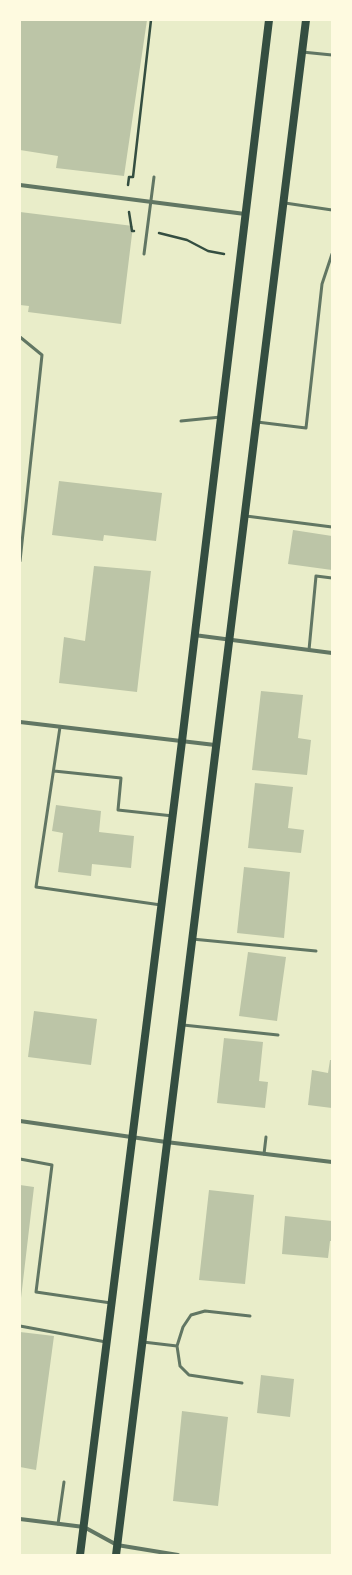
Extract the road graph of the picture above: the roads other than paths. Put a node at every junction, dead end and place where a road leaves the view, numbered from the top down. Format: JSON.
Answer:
{"nodes":[{"id":1,"x":269,"y":20,"type":"edge"},
{"id":2,"x":306,"y":20,"type":"edge"},
{"id":3,"x":302,"y":52,"type":"junction"},
{"id":4,"x":332,"y":55,"type":"edge"},
{"id":5,"x":154,"y":177,"type":"dead end"},
{"id":6,"x":20,"y":185,"type":"edge"},
{"id":7,"x":150,"y":202,"type":"junction"},
{"id":8,"x":283,"y":203,"type":"junction"},
{"id":9,"x":332,"y":210,"type":"edge"},
{"id":10,"x":246,"y":214,"type":"junction"},
{"id":11,"x":144,"y":254,"type":"dead end"},
{"id":12,"x":332,"y":254,"type":"edge"},
{"id":13,"x":20,"y":337,"type":"edge"},
{"id":14,"x":221,"y":417,"type":"junction"},
{"id":15,"x":181,"y":421,"type":"dead end"},
{"id":16,"x":256,"y":422,"type":"junction"},
{"id":17,"x":244,"y":516,"type":"junction"},
{"id":18,"x":332,"y":527,"type":"edge"},
{"id":19,"x":20,"y":561,"type":"edge"},
{"id":20,"x":332,"y":578,"type":"edge"},
{"id":21,"x":194,"y":635,"type":"junction"},
{"id":22,"x":229,"y":639,"type":"junction"},
{"id":23,"x":310,"y":650,"type":"junction"},
{"id":24,"x":332,"y":653,"type":"edge"},
{"id":25,"x":20,"y":722,"type":"edge"},
{"id":26,"x":60,"y":727,"type":"junction"},
{"id":27,"x":182,"y":741,"type":"junction"},
{"id":28,"x":215,"y":745,"type":"junction"},
{"id":29,"x":54,"y":771,"type":"junction"},
{"id":30,"x":172,"y":816,"type":"junction"},
{"id":31,"x":161,"y":905,"type":"junction"},
{"id":32,"x":191,"y":939,"type":"junction"},
{"id":33,"x":316,"y":951,"type":"dead end"},
{"id":34,"x":180,"y":1025,"type":"junction"},
{"id":35,"x":278,"y":1035,"type":"dead end"},
{"id":36,"x":20,"y":1121,"type":"edge"},
{"id":37,"x":132,"y":1137,"type":"junction"},
{"id":38,"x":266,"y":1137,"type":"dead end"},
{"id":39,"x":166,"y":1142,"type":"junction"},
{"id":40,"x":264,"y":1154,"type":"junction"},
{"id":41,"x":20,"y":1159,"type":"edge"},
{"id":42,"x":332,"y":1162,"type":"edge"},
{"id":43,"x":111,"y":1303,"type":"junction"},
{"id":44,"x":250,"y":1316,"type":"dead end"},
{"id":45,"x":20,"y":1326,"type":"edge"},
{"id":46,"x":106,"y":1342,"type":"junction"},
{"id":47,"x":141,"y":1342,"type":"junction"},
{"id":48,"x":177,"y":1346,"type":"junction"},
{"id":49,"x":242,"y":1383,"type":"dead end"},
{"id":50,"x":64,"y":1482,"type":"dead end"},
{"id":51,"x":20,"y":1519,"type":"edge"},
{"id":52,"x":58,"y":1524,"type":"junction"},
{"id":53,"x":84,"y":1527,"type":"junction"},
{"id":54,"x":117,"y":1545,"type":"junction"},
{"id":55,"x":80,"y":1555,"type":"edge"},
{"id":56,"x":116,"y":1555,"type":"edge"},
{"id":57,"x":178,"y":1555,"type":"edge"}],
"edges":[{"from":1,"to":10,"type":"main road"},
{"from":2,"to":3,"type":"main road"},
{"from":3,"to":4,"type":"lane"},
{"from":3,"to":8,"type":"main road"},
{"from":5,"to":7,"type":"lane"},
{"from":6,"to":7,"type":"street"},
{"from":7,"to":10,"type":"street"},
{"from":7,"to":11,"type":"lane"},
{"from":8,"to":9,"type":"lane"},
{"from":8,"to":16,"type":"main road"},
{"from":10,"to":14,"type":"main road"},
{"from":12,"to":16,"type":"lane"},
{"from":13,"to":19,"type":"lane"},
{"from":14,"to":15,"type":"lane"},
{"from":14,"to":21,"type":"main road"},
{"from":16,"to":17,"type":"main road"},
{"from":17,"to":18,"type":"lane"},
{"from":17,"to":22,"type":"main road"},
{"from":20,"to":23,"type":"lane"},
{"from":21,"to":22,"type":"street"},
{"from":21,"to":27,"type":"main road"},
{"from":22,"to":23,"type":"street"},
{"from":22,"to":28,"type":"main road"},
{"from":23,"to":24,"type":"street"},
{"from":25,"to":26,"type":"street"},
{"from":26,"to":27,"type":"street"},
{"from":26,"to":29,"type":"lane"},
{"from":27,"to":28,"type":"street"},
{"from":27,"to":30,"type":"main road"},
{"from":28,"to":32,"type":"main road"},
{"from":29,"to":30,"type":"lane"},
{"from":29,"to":31,"type":"lane"},
{"from":30,"to":31,"type":"main road"},
{"from":31,"to":37,"type":"main road"},
{"from":32,"to":33,"type":"lane"},
{"from":32,"to":34,"type":"main road"},
{"from":34,"to":35,"type":"lane"},
{"from":34,"to":39,"type":"main road"},
{"from":36,"to":37,"type":"street"},
{"from":37,"to":39,"type":"street"},
{"from":37,"to":43,"type":"main road"},
{"from":38,"to":40,"type":"lane"},
{"from":39,"to":40,"type":"street"},
{"from":39,"to":47,"type":"main road"},
{"from":40,"to":42,"type":"street"},
{"from":41,"to":43,"type":"lane"},
{"from":43,"to":46,"type":"main road"},
{"from":44,"to":48,"type":"lane"},
{"from":45,"to":46,"type":"lane"},
{"from":46,"to":53,"type":"main road"},
{"from":47,"to":48,"type":"lane"},
{"from":47,"to":54,"type":"main road"},
{"from":48,"to":49,"type":"lane"},
{"from":50,"to":52,"type":"lane"},
{"from":51,"to":52,"type":"street"},
{"from":52,"to":53,"type":"street"},
{"from":53,"to":54,"type":"street"},
{"from":53,"to":55,"type":"main road"},
{"from":54,"to":56,"type":"main road"},
{"from":54,"to":57,"type":"street"}]}
